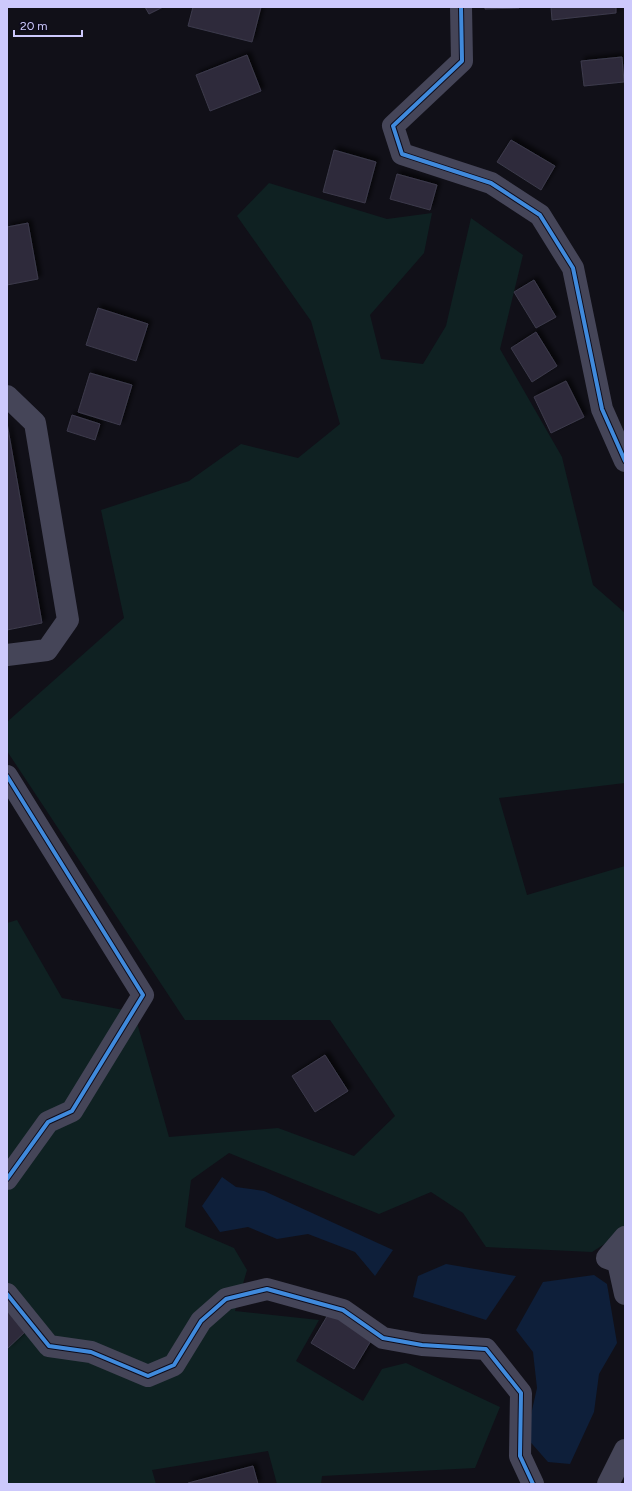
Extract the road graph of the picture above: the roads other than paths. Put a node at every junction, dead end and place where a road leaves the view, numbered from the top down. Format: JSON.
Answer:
{"nodes":[{"id":1,"x":461,"y":7,"type":"edge"},
{"id":2,"x":7,"y":396,"type":"edge"},
{"id":3,"x":625,"y":461,"type":"edge"},
{"id":4,"x":7,"y":655,"type":"edge"},
{"id":5,"x":7,"y":776,"type":"edge"},
{"id":6,"x":7,"y":1179,"type":"edge"},
{"id":7,"x":625,"y":1237,"type":"edge"},
{"id":8,"x":7,"y":1294,"type":"edge"},
{"id":9,"x":625,"y":1294,"type":"edge"},
{"id":10,"x":625,"y":1450,"type":"edge"},
{"id":11,"x":533,"y":1484,"type":"edge"},
{"id":12,"x":608,"y":1484,"type":"edge"}],
"edges":[{"from":1,"to":3,"type":"street"},
{"from":2,"to":4,"type":"street"},
{"from":5,"to":6,"type":"street"},
{"from":7,"to":9,"type":"street"},
{"from":8,"to":11,"type":"street"},
{"from":10,"to":12,"type":"street"}]}
